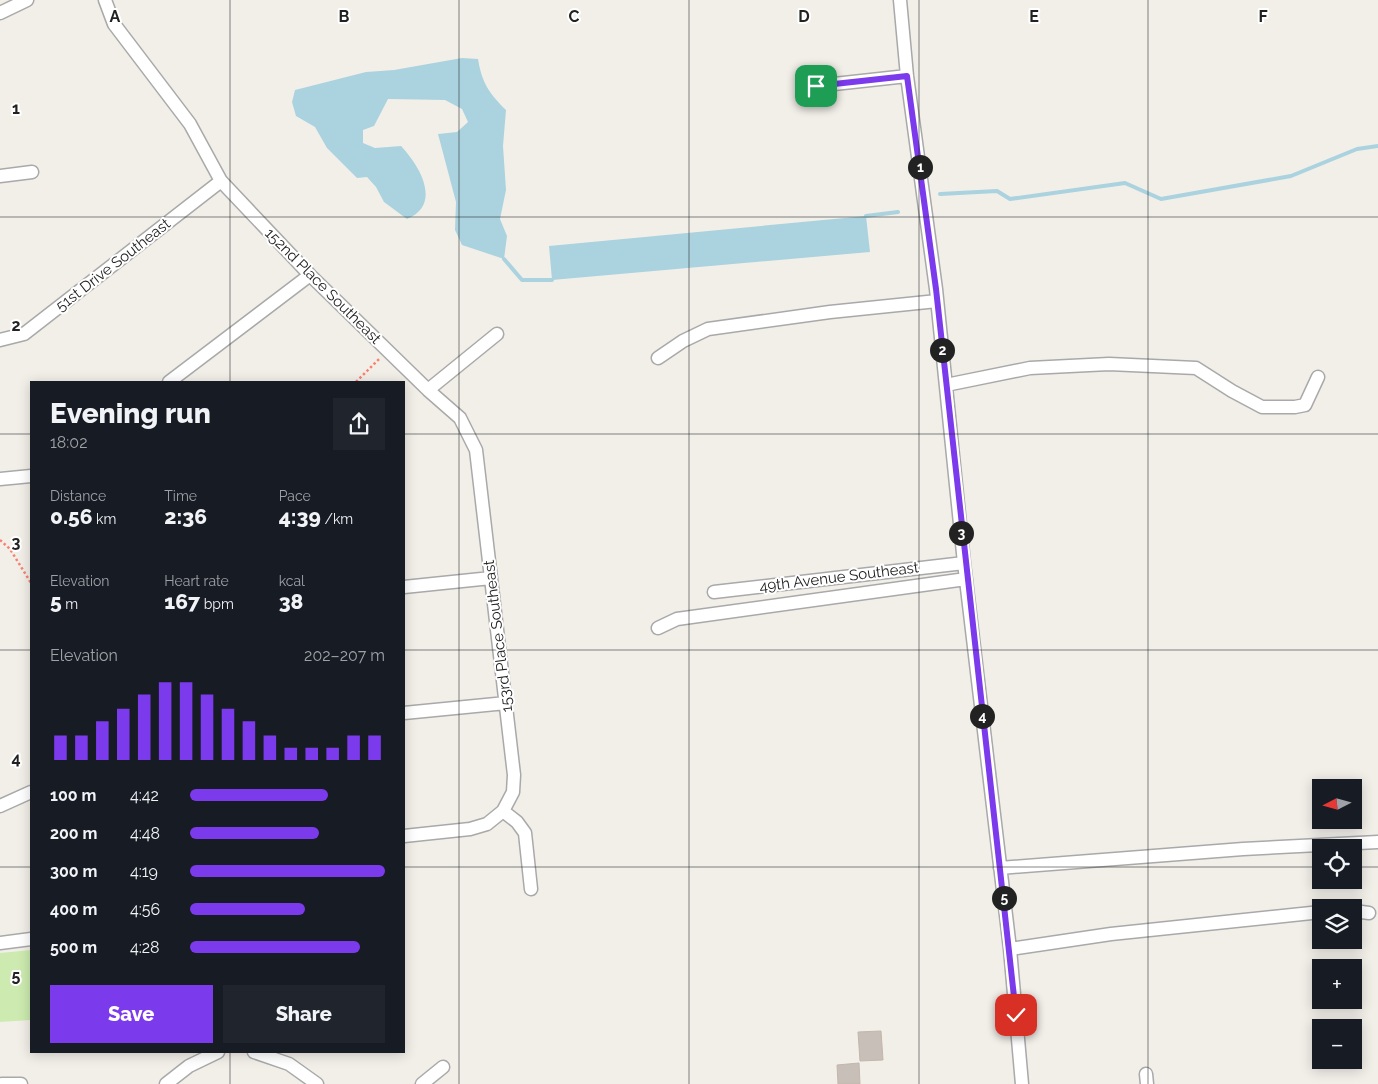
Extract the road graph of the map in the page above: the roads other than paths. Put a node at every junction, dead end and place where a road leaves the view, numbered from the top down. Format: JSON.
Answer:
{"nodes":[{"id":1,"x":27,"y":0,"type":"edge"},
{"id":2,"x":105,"y":0,"type":"edge"},
{"id":3,"x":900,"y":0,"type":"edge"},
{"id":4,"x":0,"y":13,"type":"edge"},
{"id":5,"x":907,"y":76,"type":"junction"},
{"id":6,"x":816,"y":86,"type":"dead end"},
{"id":7,"x":32,"y":172,"type":"dead end"},
{"id":8,"x":0,"y":176,"type":"edge"},
{"id":9,"x":221,"y":181,"type":"junction"},
{"id":10,"x":310,"y":275,"type":"junction"},
{"id":11,"x":937,"y":301,"type":"junction"},
{"id":12,"x":496,"y":334,"type":"dead end"},
{"id":13,"x":0,"y":340,"type":"edge"},
{"id":14,"x":658,"y":358,"type":"dead end"},
{"id":15,"x":1318,"y":377,"type":"dead end"},
{"id":16,"x":170,"y":381,"type":"edge"},
{"id":17,"x":946,"y":385,"type":"junction"},
{"id":18,"x":428,"y":390,"type":"junction"},
{"id":19,"x":30,"y":476,"type":"edge"},
{"id":20,"x":0,"y":479,"type":"edge"},
{"id":21,"x":964,"y":563,"type":"junction"},
{"id":22,"x":491,"y":578,"type":"junction"},
{"id":23,"x":966,"y":579,"type":"junction"},
{"id":24,"x":405,"y":587,"type":"edge"},
{"id":25,"x":714,"y":592,"type":"dead end"},
{"id":26,"x":658,"y":628,"type":"dead end"},
{"id":27,"x":506,"y":703,"type":"junction"},
{"id":28,"x":405,"y":713,"type":"edge"},
{"id":29,"x":30,"y":792,"type":"edge"},
{"id":30,"x":0,"y":806,"type":"edge"},
{"id":31,"x":503,"y":811,"type":"junction"},
{"id":32,"x":405,"y":836,"type":"edge"},
{"id":33,"x":1378,"y":842,"type":"edge"},
{"id":34,"x":1000,"y":868,"type":"junction"},
{"id":35,"x":532,"y":889,"type":"dead end"},
{"id":36,"x":1362,"y":912,"type":"edge"},
{"id":37,"x":1312,"y":913,"type":"edge"},
{"id":38,"x":1369,"y":913,"type":"dead end"},
{"id":39,"x":30,"y":940,"type":"edge"},
{"id":40,"x":0,"y":943,"type":"edge"},
{"id":41,"x":1010,"y":948,"type":"junction"},
{"id":42,"x":216,"y":1053,"type":"edge"},
{"id":43,"x":257,"y":1053,"type":"edge"},
{"id":44,"x":443,"y":1067,"type":"dead end"},
{"id":45,"x":2,"y":1084,"type":"edge"},
{"id":46,"x":21,"y":1084,"type":"edge"},
{"id":47,"x":166,"y":1084,"type":"edge"},
{"id":48,"x":317,"y":1084,"type":"edge"},
{"id":49,"x":422,"y":1084,"type":"edge"},
{"id":50,"x":1022,"y":1084,"type":"edge"}],
"edges":[{"from":1,"to":4,"type":"street"},
{"from":2,"to":9,"type":"street","name":"152nd Place Southeast"},
{"from":3,"to":5,"type":"street"},
{"from":5,"to":6,"type":"street"},
{"from":5,"to":11,"type":"street"},
{"from":7,"to":8,"type":"street"},
{"from":9,"to":10,"type":"street","name":"152nd Place Southeast"},
{"from":9,"to":13,"type":"street","name":"51st Drive Southeast"},
{"from":10,"to":16,"type":"street"},
{"from":10,"to":18,"type":"street","name":"152nd Place Southeast"},
{"from":11,"to":14,"type":"street"},
{"from":11,"to":17,"type":"street"},
{"from":12,"to":18,"type":"street"},
{"from":15,"to":17,"type":"street"},
{"from":17,"to":21,"type":"street"},
{"from":18,"to":22,"type":"street","name":"153rd Place Southeast"},
{"from":19,"to":20,"type":"street"},
{"from":21,"to":23,"type":"street"},
{"from":21,"to":25,"type":"street","name":"49th Avenue Southeast"},
{"from":22,"to":24,"type":"street"},
{"from":22,"to":27,"type":"street","name":"153rd Place Southeast"},
{"from":23,"to":26,"type":"street"},
{"from":23,"to":34,"type":"street"},
{"from":27,"to":28,"type":"street"},
{"from":27,"to":31,"type":"street","name":"153rd Place Southeast"},
{"from":29,"to":30,"type":"street"},
{"from":31,"to":32,"type":"street"},
{"from":31,"to":35,"type":"street"},
{"from":33,"to":34,"type":"street"},
{"from":34,"to":41,"type":"street"},
{"from":36,"to":38,"type":"street"},
{"from":37,"to":41,"type":"street"},
{"from":39,"to":40,"type":"street"},
{"from":41,"to":50,"type":"street"},
{"from":42,"to":47,"type":"street"},
{"from":43,"to":48,"type":"street"},
{"from":44,"to":49,"type":"street"},
{"from":45,"to":46,"type":"street"}]}
